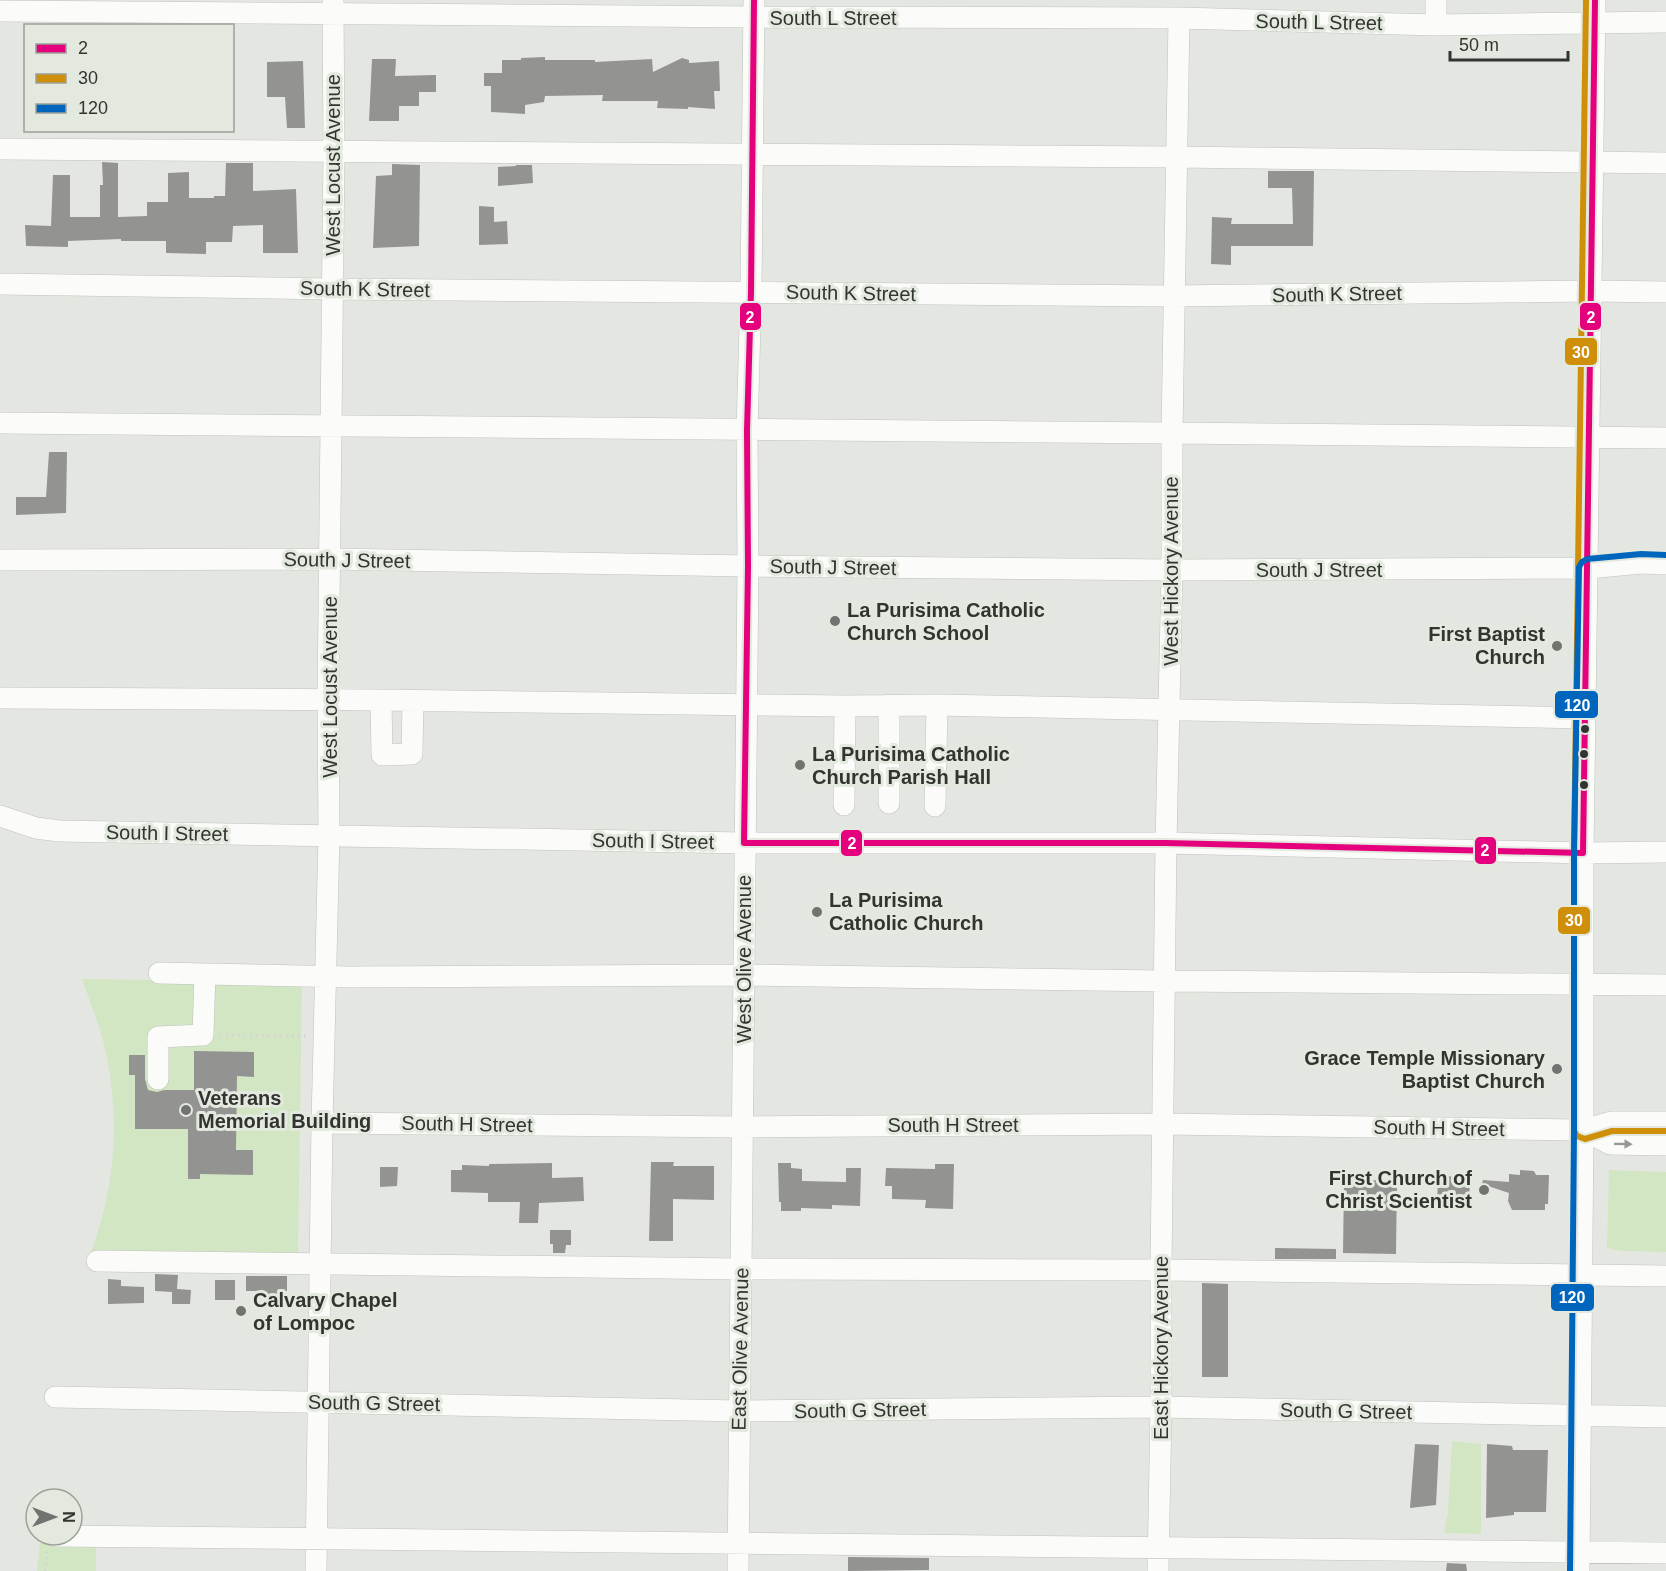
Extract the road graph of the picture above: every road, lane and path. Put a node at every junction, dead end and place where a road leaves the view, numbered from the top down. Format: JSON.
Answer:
{"nodes":[{"id":1,"x":1436,"y":0,"type":"edge"},
{"id":2,"x":1595,"y":0,"type":"edge"},
{"id":3,"x":333,"y":7,"type":"edge"},
{"id":4,"x":754,"y":9,"type":"edge"},
{"id":5,"x":0,"y":11,"type":"edge"},
{"id":6,"x":1179,"y":18,"type":"junction"},
{"id":7,"x":1595,"y":22,"type":"junction"},
{"id":8,"x":1666,"y":22,"type":"edge"},
{"id":9,"x":1436,"y":25,"type":"junction"},
{"id":10,"x":0,"y":149,"type":"edge"},
{"id":11,"x":334,"y":152,"type":"junction"},
{"id":12,"x":752,"y":154,"type":"junction"},
{"id":13,"x":1176,"y":157,"type":"junction"},
{"id":14,"x":1592,"y":162,"type":"junction"},
{"id":15,"x":1666,"y":163,"type":"edge"},
{"id":16,"x":0,"y":284,"type":"edge"},
{"id":17,"x":333,"y":289,"type":"junction"},
{"id":18,"x":1592,"y":291,"type":"junction"},
{"id":19,"x":751,"y":292,"type":"junction"},
{"id":20,"x":1666,"y":292,"type":"edge"},
{"id":21,"x":1174,"y":296,"type":"junction"},
{"id":22,"x":0,"y":423,"type":"edge"},
{"id":23,"x":332,"y":427,"type":"junction"},
{"id":24,"x":747,"y":430,"type":"junction"},
{"id":25,"x":1172,"y":433,"type":"junction"},
{"id":26,"x":1589,"y":438,"type":"junction"},
{"id":27,"x":1666,"y":438,"type":"edge"},
{"id":28,"x":331,"y":559,"type":"junction"},
{"id":29,"x":0,"y":560,"type":"edge"},
{"id":30,"x":1666,"y":564,"type":"edge"},
{"id":31,"x":748,"y":566,"type":"junction"},
{"id":32,"x":1588,"y":568,"type":"junction"},
{"id":33,"x":1172,"y":570,"type":"junction"},
{"id":34,"x":0,"y":698,"type":"edge"},
{"id":35,"x":328,"y":700,"type":"junction"},
{"id":36,"x":381,"y":700,"type":"junction"},
{"id":37,"x":413,"y":701,"type":"junction"},
{"id":38,"x":746,"y":705,"type":"junction"},
{"id":39,"x":889,"y":705,"type":"junction"},
{"id":40,"x":937,"y":705,"type":"junction"},
{"id":41,"x":845,"y":706,"type":"junction"},
{"id":42,"x":1169,"y":710,"type":"junction"},
{"id":43,"x":1585,"y":718,"type":"junction"},
{"id":44,"x":889,"y":803,"type":"dead end"},
{"id":45,"x":844,"y":805,"type":"dead end"},
{"id":46,"x":935,"y":806,"type":"dead end"},
{"id":47,"x":0,"y":816,"type":"edge"},
{"id":48,"x":329,"y":836,"type":"junction"},
{"id":49,"x":744,"y":843,"type":"junction"},
{"id":50,"x":1166,"y":843,"type":"junction"},
{"id":51,"x":1666,"y":852,"type":"edge"},
{"id":52,"x":1583,"y":853,"type":"junction"},
{"id":53,"x":159,"y":973,"type":"dead end"},
{"id":54,"x":206,"y":974,"type":"junction"},
{"id":55,"x":744,"y":975,"type":"junction"},
{"id":56,"x":326,"y":977,"type":"junction"},
{"id":57,"x":1164,"y":981,"type":"junction"},
{"id":58,"x":1666,"y":985,"type":"edge"},
{"id":59,"x":1582,"y":986,"type":"junction"},
{"id":60,"x":203,"y":1035,"type":"junction"},
{"id":61,"x":324,"y":1036,"type":"junction"},
{"id":62,"x":158,"y":1079,"type":"dead end"},
{"id":63,"x":1666,"y":1122,"type":"edge"},
{"id":64,"x":322,"y":1123,"type":"junction"},
{"id":65,"x":1164,"y":1124,"type":"junction"},
{"id":66,"x":743,"y":1126,"type":"junction"},
{"id":67,"x":1583,"y":1130,"type":"junction"},
{"id":68,"x":1666,"y":1145,"type":"edge"},
{"id":69,"x":97,"y":1262,"type":"dead end"},
{"id":70,"x":322,"y":1264,"type":"junction"},
{"id":71,"x":741,"y":1269,"type":"junction"},
{"id":72,"x":1161,"y":1270,"type":"junction"},
{"id":73,"x":1581,"y":1276,"type":"junction"},
{"id":74,"x":1666,"y":1276,"type":"edge"},
{"id":75,"x":55,"y":1397,"type":"dead end"},
{"id":76,"x":318,"y":1402,"type":"junction"},
{"id":77,"x":1161,"y":1407,"type":"junction"},
{"id":78,"x":739,"y":1411,"type":"junction"},
{"id":79,"x":1580,"y":1416,"type":"junction"},
{"id":80,"x":1666,"y":1417,"type":"edge"},
{"id":81,"x":84,"y":1536,"type":"edge"},
{"id":82,"x":316,"y":1538,"type":"junction"},
{"id":83,"x":738,"y":1542,"type":"junction"},
{"id":84,"x":1157,"y":1547,"type":"junction"},
{"id":85,"x":1666,"y":1553,"type":"edge"},
{"id":86,"x":1579,"y":1562,"type":"edge"},
{"id":87,"x":316,"y":1571,"type":"edge"},
{"id":88,"x":738,"y":1571,"type":"edge"},
{"id":89,"x":1158,"y":1571,"type":"edge"}],
"edges":[{"from":1,"to":9,"type":"street"},
{"from":2,"to":7,"type":"street"},
{"from":3,"to":4,"type":"street","name":"South L Street"},
{"from":3,"to":5,"type":"street","name":"South L Street"},
{"from":3,"to":11,"type":"street","name":"West Locust Avenue"},
{"from":4,"to":6,"type":"street","name":"South L Street"},
{"from":4,"to":12,"type":"street","name":"West Olive Avenue"},
{"from":6,"to":9,"type":"street","name":"South L Street"},
{"from":6,"to":13,"type":"street","name":"West Hickory Avenue"},
{"from":7,"to":8,"type":"street","name":"South L Street"},
{"from":7,"to":9,"type":"street","name":"South L Street"},
{"from":7,"to":14,"type":"street"},
{"from":10,"to":11,"type":"street"},
{"from":11,"to":12,"type":"street"},
{"from":11,"to":17,"type":"street","name":"West Locust Avenue"},
{"from":12,"to":13,"type":"street"},
{"from":12,"to":19,"type":"street","name":"West Olive Avenue"},
{"from":13,"to":14,"type":"street"},
{"from":13,"to":21,"type":"street","name":"West Hickory Avenue"},
{"from":14,"to":15,"type":"street"},
{"from":14,"to":18,"type":"street"},
{"from":16,"to":17,"type":"street","name":"South K Street"},
{"from":17,"to":19,"type":"street","name":"South K Street"},
{"from":17,"to":23,"type":"street","name":"West Locust Avenue"},
{"from":18,"to":20,"type":"street","name":"South K Street"},
{"from":18,"to":21,"type":"street","name":"South K Street"},
{"from":18,"to":26,"type":"street"},
{"from":19,"to":21,"type":"street","name":"South K Street"},
{"from":19,"to":24,"type":"street","name":"West Olive Avenue"},
{"from":21,"to":25,"type":"street","name":"West Hickory Avenue"},
{"from":22,"to":23,"type":"street"},
{"from":23,"to":24,"type":"street"},
{"from":23,"to":28,"type":"street","name":"West Locust Avenue"},
{"from":24,"to":25,"type":"street"},
{"from":24,"to":31,"type":"street","name":"West Olive Avenue"},
{"from":25,"to":26,"type":"street"},
{"from":25,"to":33,"type":"street","name":"West Hickory Avenue"},
{"from":26,"to":27,"type":"street"},
{"from":26,"to":32,"type":"street"},
{"from":28,"to":29,"type":"street","name":"South J Street"},
{"from":28,"to":31,"type":"street","name":"South J Street"},
{"from":28,"to":35,"type":"street","name":"West Locust Avenue"},
{"from":30,"to":32,"type":"street","name":"South J Street"},
{"from":31,"to":33,"type":"street","name":"South J Street"},
{"from":31,"to":38,"type":"street","name":"West Olive Avenue"},
{"from":32,"to":33,"type":"street","name":"South J Street"},
{"from":32,"to":43,"type":"street"},
{"from":33,"to":42,"type":"street","name":"West Hickory Avenue"},
{"from":34,"to":35,"type":"street"},
{"from":35,"to":36,"type":"street"},
{"from":35,"to":48,"type":"street","name":"West Locust Avenue"},
{"from":36,"to":37,"type":"street"},
{"from":36,"to":37,"type":"street"},
{"from":37,"to":38,"type":"street"},
{"from":38,"to":41,"type":"street"},
{"from":38,"to":49,"type":"street","name":"West Olive Avenue"},
{"from":39,"to":40,"type":"street"},
{"from":39,"to":41,"type":"street"},
{"from":39,"to":44,"type":"street"},
{"from":40,"to":42,"type":"street"},
{"from":40,"to":46,"type":"street"},
{"from":41,"to":45,"type":"street"},
{"from":42,"to":43,"type":"street"},
{"from":42,"to":50,"type":"street","name":"West Hickory Avenue"},
{"from":43,"to":52,"type":"street"},
{"from":47,"to":48,"type":"street","name":"South I Street"},
{"from":48,"to":49,"type":"street","name":"South I Street"},
{"from":48,"to":56,"type":"street","name":"West Locust Avenue"},
{"from":49,"to":50,"type":"street","name":"South I Street"},
{"from":49,"to":55,"type":"street","name":"West Olive Avenue"},
{"from":50,"to":52,"type":"street","name":"South I Street"},
{"from":50,"to":57,"type":"street","name":"West Hickory Avenue"},
{"from":51,"to":52,"type":"street","name":"South I Street"},
{"from":52,"to":59,"type":"street"},
{"from":53,"to":54,"type":"street"},
{"from":54,"to":56,"type":"street"},
{"from":54,"to":60,"type":"street"},
{"from":55,"to":56,"type":"street"},
{"from":55,"to":57,"type":"street"},
{"from":55,"to":66,"type":"street","name":"West Olive Avenue"},
{"from":56,"to":61,"type":"street","name":"West Locust Avenue"},
{"from":57,"to":59,"type":"street"},
{"from":57,"to":65,"type":"street","name":"West Hickory Avenue"},
{"from":58,"to":59,"type":"street"},
{"from":59,"to":67,"type":"street"},
{"from":60,"to":61,"type":"path"},
{"from":60,"to":62,"type":"street"},
{"from":61,"to":64,"type":"street","name":"West Locust Avenue"},
{"from":63,"to":67,"type":"street","name":"South H Street"},
{"from":64,"to":66,"type":"street","name":"South H Street"},
{"from":64,"to":70,"type":"street","name":"West Locust Avenue"},
{"from":65,"to":66,"type":"street","name":"South H Street"},
{"from":65,"to":67,"type":"street","name":"South H Street"},
{"from":65,"to":72,"type":"street","name":"East Hickory Avenue"},
{"from":66,"to":71,"type":"street","name":"East Olive Avenue"},
{"from":67,"to":68,"type":"street","name":"South H Street","one_way":true},
{"from":67,"to":73,"type":"street"},
{"from":69,"to":70,"type":"street"},
{"from":70,"to":71,"type":"street"},
{"from":70,"to":76,"type":"street","name":"West Locust Avenue"},
{"from":71,"to":72,"type":"street"},
{"from":71,"to":78,"type":"street","name":"East Olive Avenue"},
{"from":72,"to":73,"type":"street"},
{"from":72,"to":77,"type":"street","name":"East Hickory Avenue"},
{"from":73,"to":74,"type":"street"},
{"from":73,"to":79,"type":"street"},
{"from":75,"to":76,"type":"street","name":"South G Street"},
{"from":76,"to":78,"type":"street","name":"South G Street"},
{"from":76,"to":82,"type":"street","name":"West Locust Avenue"},
{"from":77,"to":78,"type":"street","name":"South G Street"},
{"from":77,"to":79,"type":"street","name":"South G Street"},
{"from":77,"to":84,"type":"street","name":"East Hickory Avenue"},
{"from":78,"to":83,"type":"street","name":"East Olive Avenue"},
{"from":79,"to":80,"type":"street","name":"South G Street"},
{"from":79,"to":86,"type":"street"},
{"from":81,"to":82,"type":"street"},
{"from":82,"to":83,"type":"street"},
{"from":82,"to":87,"type":"street","name":"West Locust Avenue"},
{"from":83,"to":84,"type":"street"},
{"from":83,"to":88,"type":"street","name":"East Olive Avenue"},
{"from":84,"to":86,"type":"street"},
{"from":84,"to":89,"type":"street","name":"East Hickory Avenue"},
{"from":85,"to":86,"type":"street"}]}
